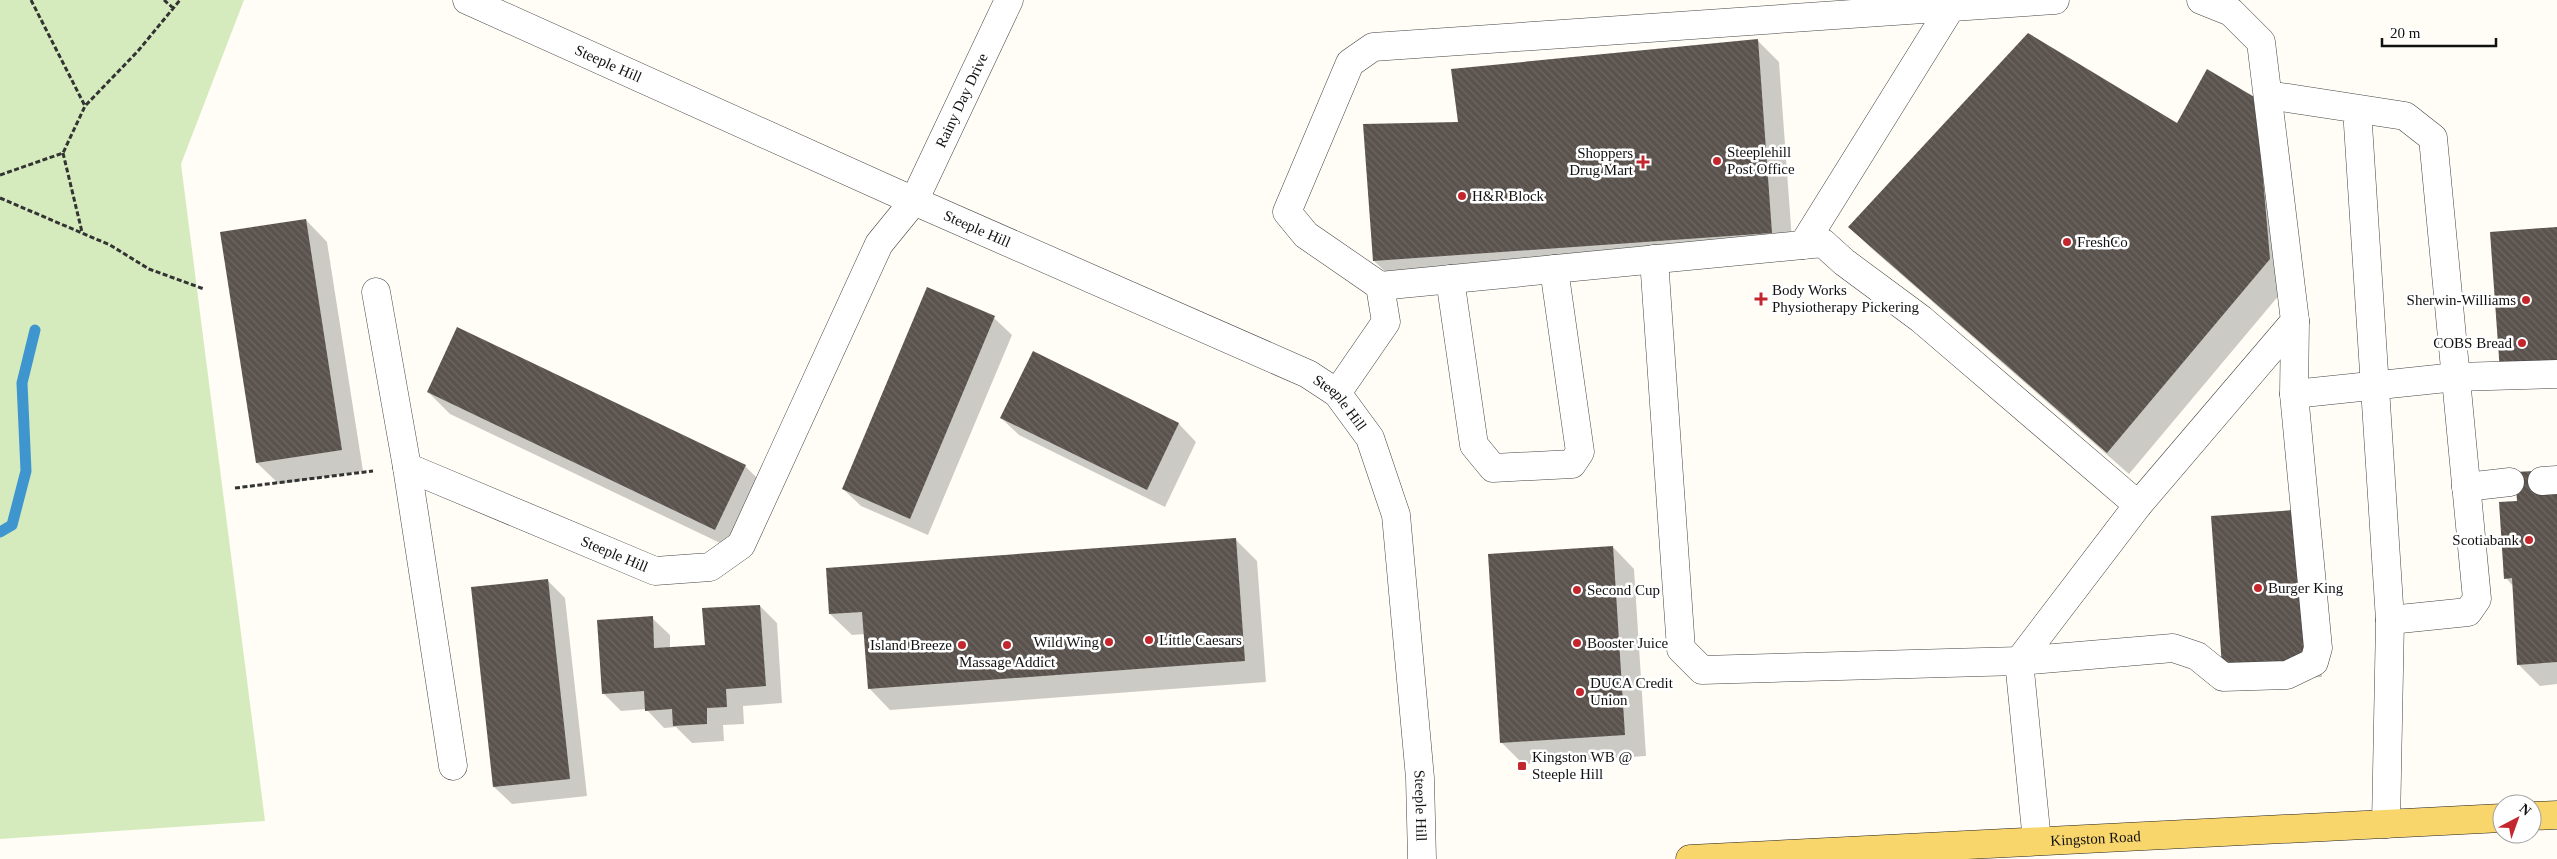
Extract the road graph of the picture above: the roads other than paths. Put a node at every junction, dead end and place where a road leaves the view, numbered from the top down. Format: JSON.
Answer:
{"nodes":[{"id":1,"x":467,"y":0,"type":"edge"},
{"id":2,"x":1009,"y":0,"type":"edge"},
{"id":3,"x":2055,"y":0,"type":"edge"},
{"id":4,"x":2201,"y":0,"type":"edge"},
{"id":5,"x":1951,"y":7,"type":"junction"},
{"id":6,"x":2268,"y":95,"type":"junction"},
{"id":7,"x":2357,"y":109,"type":"junction"},
{"id":8,"x":914,"y":201,"type":"junction"},
{"id":9,"x":1803,"y":245,"type":"junction"},
{"id":10,"x":1654,"y":259,"type":"junction"},
{"id":11,"x":1554,"y":269,"type":"junction"},
{"id":12,"x":1450,"y":279,"type":"junction"},
{"id":13,"x":1380,"y":286,"type":"junction"},
{"id":14,"x":376,"y":292,"type":"dead end"},
{"id":15,"x":2295,"y":321,"type":"junction"},
{"id":16,"x":2557,"y":374,"type":"edge"},
{"id":17,"x":2456,"y":377,"type":"junction"},
{"id":18,"x":2375,"y":384,"type":"junction"},
{"id":19,"x":1337,"y":393,"type":"junction"},
{"id":20,"x":2294,"y":394,"type":"junction"},
{"id":21,"x":407,"y":467,"type":"junction"},
{"id":22,"x":2510,"y":482,"type":"dead end"},
{"id":23,"x":2466,"y":487,"type":"junction"},
{"id":24,"x":2138,"y":504,"type":"junction"},
{"id":25,"x":2390,"y":620,"type":"junction"},
{"id":26,"x":2019,"y":661,"type":"junction"},
{"id":27,"x":453,"y":766,"type":"dead end"},
{"id":28,"x":2557,"y":815,"type":"edge"},
{"id":29,"x":2542,"y":816,"type":"edge"},
{"id":30,"x":2492,"y":819,"type":"edge"},
{"id":31,"x":2386,"y":824,"type":"junction"},
{"id":32,"x":2037,"y":841,"type":"junction"},
{"id":33,"x":1422,"y":859,"type":"edge"},
{"id":34,"x":1690,"y":859,"type":"edge"}],
"edges":[{"from":1,"to":8,"type":"street","name":"Steeple Hill"},
{"from":2,"to":8,"type":"street","name":"Rainy Day Drive"},
{"from":3,"to":5,"type":"street"},
{"from":4,"to":6,"type":"street"},
{"from":5,"to":9,"type":"street"},
{"from":5,"to":13,"type":"street"},
{"from":6,"to":7,"type":"street"},
{"from":6,"to":15,"type":"street"},
{"from":7,"to":17,"type":"street"},
{"from":7,"to":18,"type":"street"},
{"from":8,"to":19,"type":"street","name":"Steeple Hill"},
{"from":8,"to":21,"type":"street","name":"Steeple Hill"},
{"from":9,"to":10,"type":"street"},
{"from":9,"to":24,"type":"street"},
{"from":10,"to":11,"type":"street"},
{"from":10,"to":26,"type":"street"},
{"from":11,"to":12,"type":"street"},
{"from":11,"to":12,"type":"street"},
{"from":12,"to":13,"type":"street"},
{"from":13,"to":19,"type":"street"},
{"from":14,"to":21,"type":"street"},
{"from":15,"to":20,"type":"street"},
{"from":15,"to":24,"type":"street"},
{"from":16,"to":17,"type":"street"},
{"from":17,"to":18,"type":"street"},
{"from":17,"to":23,"type":"street"},
{"from":18,"to":20,"type":"street"},
{"from":18,"to":25,"type":"street"},
{"from":19,"to":33,"type":"street","name":"Steeple Hill"},
{"from":20,"to":26,"type":"street"},
{"from":21,"to":27,"type":"street"},
{"from":22,"to":23,"type":"street"},
{"from":23,"to":25,"type":"street"},
{"from":24,"to":26,"type":"street"},
{"from":25,"to":31,"type":"street"},
{"from":26,"to":32,"type":"street"},
{"from":28,"to":29,"type":"main road"},
{"from":30,"to":31,"type":"main road","name":"Kingston Road"},
{"from":31,"to":32,"type":"main road","name":"Kingston Road"},
{"from":32,"to":34,"type":"main road","name":"Kingston Road"}]}
